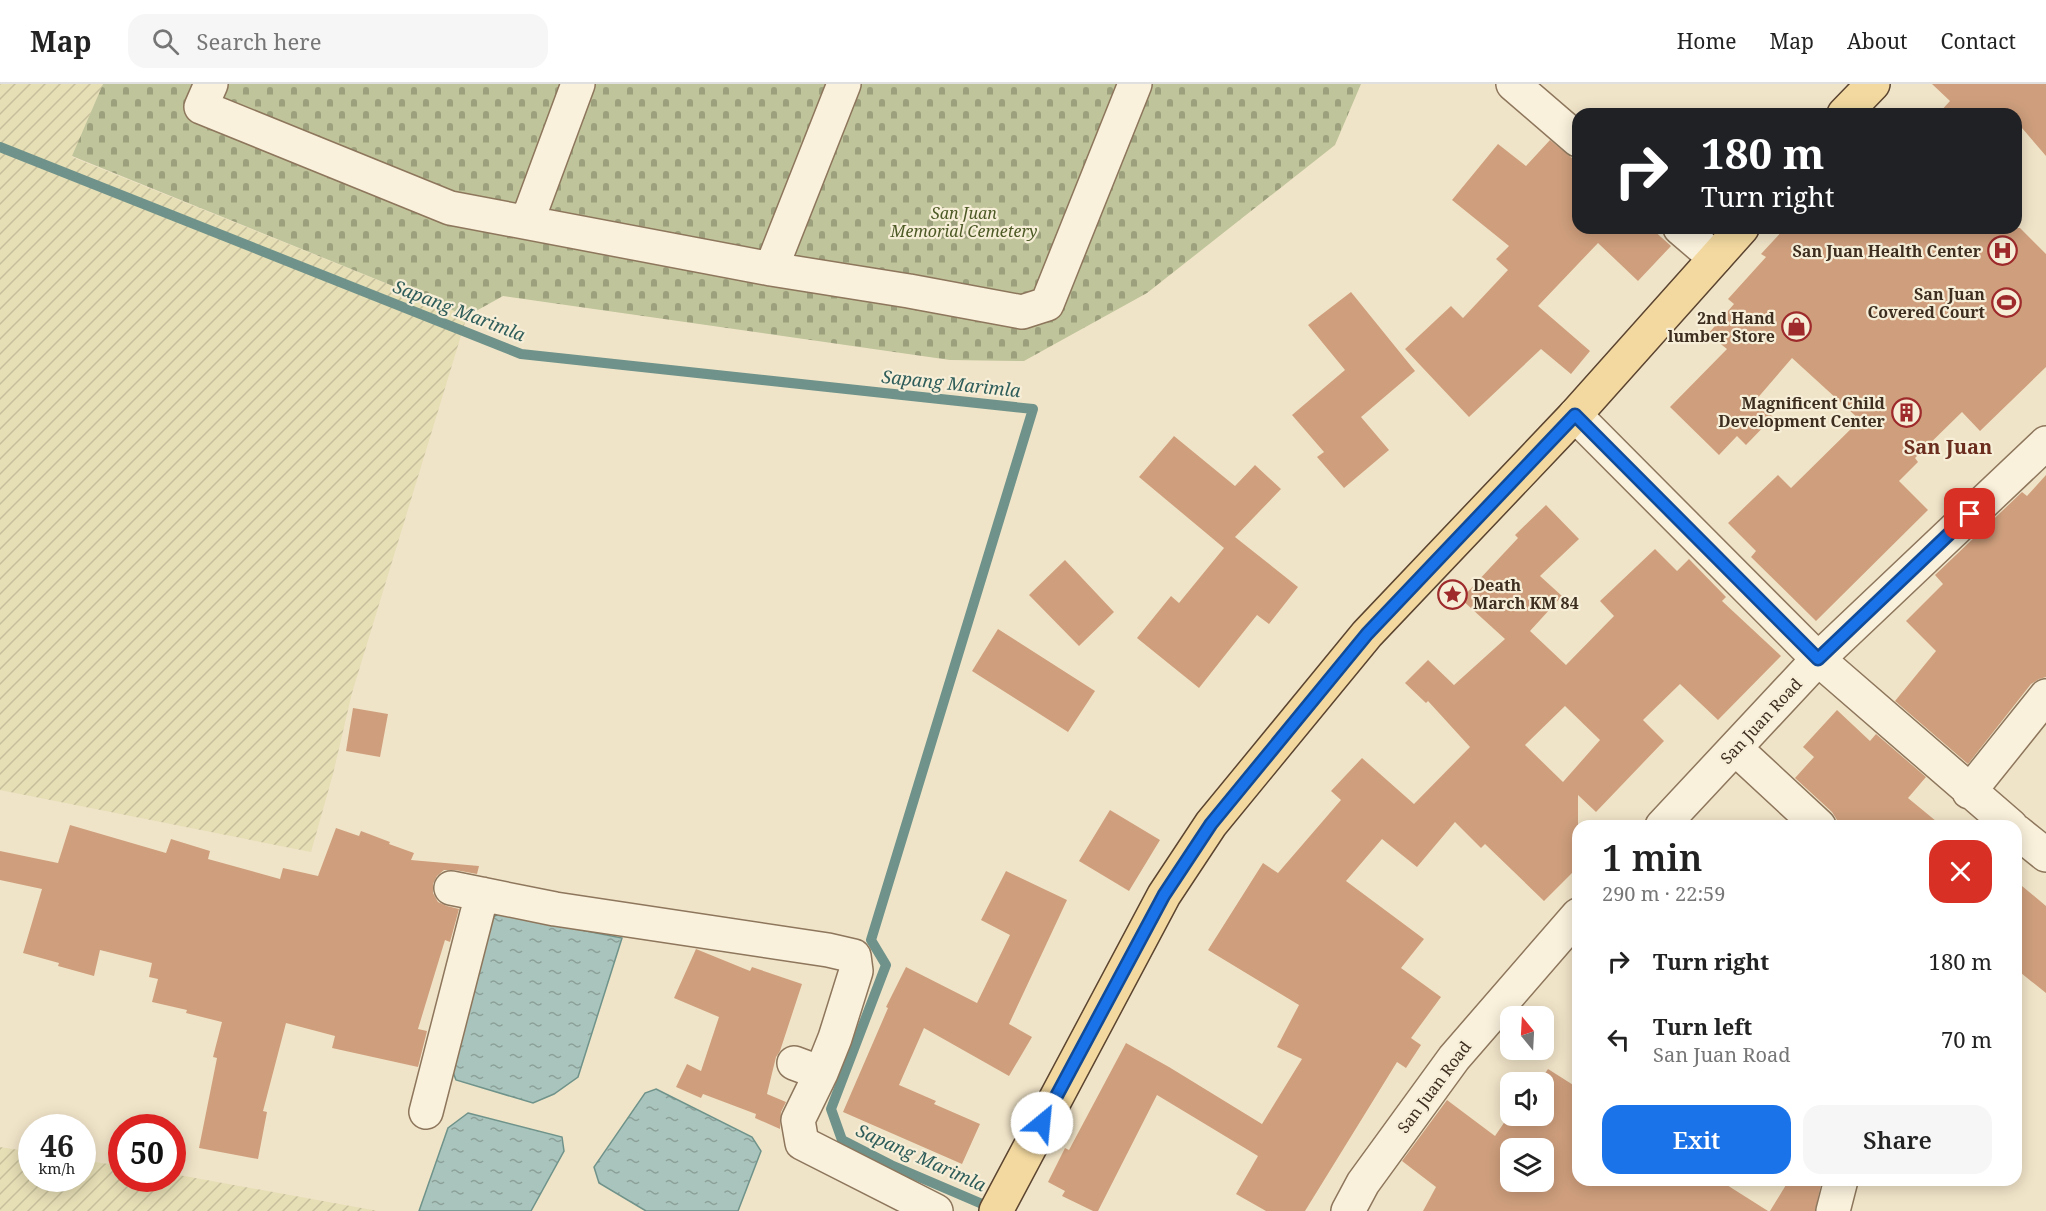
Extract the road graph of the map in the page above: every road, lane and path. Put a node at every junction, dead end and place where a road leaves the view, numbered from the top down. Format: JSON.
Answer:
{"nodes":[{"id":1,"x":211,"y":84,"type":"edge"},
{"id":2,"x":578,"y":84,"type":"edge"},
{"id":3,"x":844,"y":84,"type":"edge"},
{"id":4,"x":1135,"y":84,"type":"edge"},
{"id":5,"x":1513,"y":84,"type":"edge"},
{"id":6,"x":1872,"y":84,"type":"edge"},
{"id":7,"x":1850,"y":108,"type":"edge"},
{"id":8,"x":1572,"y":135,"type":"edge"},
{"id":9,"x":528,"y":222,"type":"junction"},
{"id":10,"x":1687,"y":234,"type":"edge"},
{"id":11,"x":1736,"y":234,"type":"edge"},
{"id":12,"x":1714,"y":258,"type":"junction"},
{"id":13,"x":771,"y":269,"type":"junction"},
{"id":14,"x":1575,"y":415,"type":"junction"},
{"id":15,"x":2046,"y":443,"type":"edge"},
{"id":16,"x":1818,"y":659,"type":"junction"},
{"id":17,"x":2046,"y":696,"type":"edge"},
{"id":18,"x":1736,"y":748,"type":"junction"},
{"id":19,"x":1969,"y":792,"type":"junction"},
{"id":20,"x":1668,"y":820,"type":"edge"},
{"id":21,"x":1813,"y":820,"type":"edge"},
{"id":22,"x":2000,"y":820,"type":"edge"},
{"id":23,"x":451,"y":888,"type":"dead end"},
{"id":24,"x":482,"y":894,"type":"junction"},
{"id":25,"x":1572,"y":922,"type":"edge"},
{"id":26,"x":426,"y":1112,"type":"dead end"},
{"id":27,"x":1839,"y":1186,"type":"edge"},
{"id":28,"x":1003,"y":1198,"type":"edge"},
{"id":29,"x":936,"y":1211,"type":"edge"},
{"id":30,"x":1348,"y":1211,"type":"edge"},
{"id":31,"x":1833,"y":1211,"type":"edge"}],
"edges":[{"from":1,"to":9,"type":"street"},
{"from":2,"to":9,"type":"street"},
{"from":3,"to":13,"type":"street"},
{"from":4,"to":13,"type":"street"},
{"from":5,"to":8,"type":"street"},
{"from":6,"to":7,"type":"main road"},
{"from":9,"to":13,"type":"street"},
{"from":10,"to":12,"type":"street"},
{"from":11,"to":12,"type":"main road"},
{"from":12,"to":14,"type":"main road"},
{"from":14,"to":16,"type":"street"},
{"from":14,"to":28,"type":"main road"},
{"from":15,"to":16,"type":"street","name":"San Juan Road"},
{"from":16,"to":18,"type":"street","name":"San Juan Road"},
{"from":16,"to":19,"type":"street"},
{"from":17,"to":19,"type":"street"},
{"from":18,"to":20,"type":"street","name":"San Juan Road"},
{"from":18,"to":21,"type":"street"},
{"from":19,"to":22,"type":"street"},
{"from":23,"to":24,"type":"street"},
{"from":24,"to":26,"type":"street"},
{"from":24,"to":29,"type":"street"},
{"from":25,"to":30,"type":"street","name":"San Juan Road"},
{"from":27,"to":31,"type":"street"}]}
